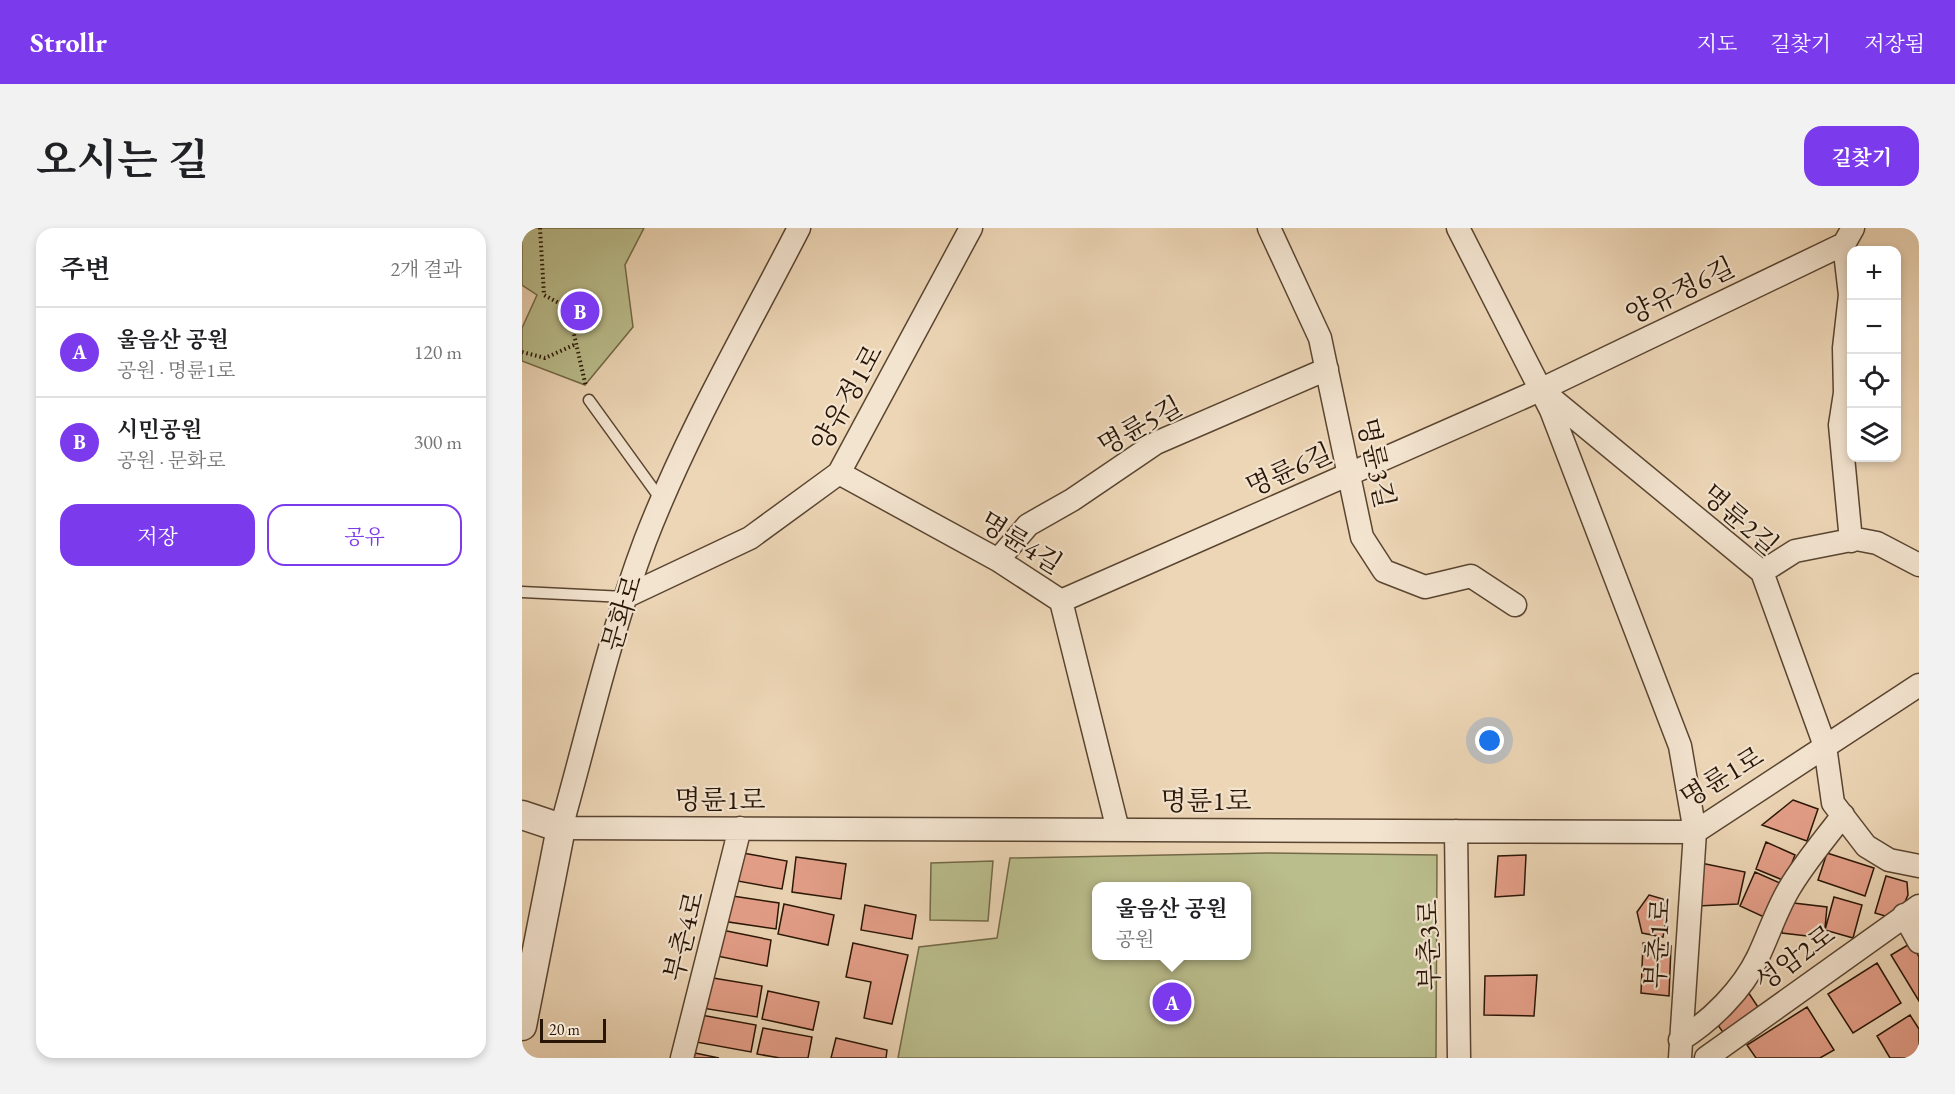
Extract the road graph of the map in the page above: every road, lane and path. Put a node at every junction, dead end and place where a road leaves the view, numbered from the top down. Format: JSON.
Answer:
{"nodes":[{"id":1,"x":540,"y":228,"type":"edge"},
{"id":2,"x":799,"y":228,"type":"edge"},
{"id":3,"x":971,"y":228,"type":"edge"},
{"id":4,"x":1269,"y":228,"type":"edge"},
{"id":5,"x":1458,"y":228,"type":"edge"},
{"id":6,"x":1849,"y":236,"type":"edge"},
{"id":7,"x":576,"y":344,"type":"junction"},
{"id":8,"x":522,"y":352,"type":"edge"},
{"id":9,"x":1327,"y":369,"type":"junction"},
{"id":10,"x":1540,"y":390,"type":"junction"},
{"id":11,"x":589,"y":399,"type":"joint"},
{"id":12,"x":839,"y":473,"type":"junction"},
{"id":13,"x":1350,"y":474,"type":"junction"},
{"id":14,"x":662,"y":501,"type":"junction"},
{"id":15,"x":1851,"y":541,"type":"junction"},
{"id":16,"x":998,"y":560,"type":"junction"},
{"id":17,"x":1919,"y":564,"type":"edge"},
{"id":18,"x":1762,"y":572,"type":"junction"},
{"id":19,"x":522,"y":591,"type":"edge"},
{"id":20,"x":625,"y":597,"type":"junction"},
{"id":21,"x":1061,"y":602,"type":"junction"},
{"id":22,"x":1515,"y":605,"type":"dead end"},
{"id":23,"x":1919,"y":685,"type":"edge"},
{"id":24,"x":1825,"y":746,"type":"junction"},
{"id":25,"x":522,"y":815,"type":"edge"},
{"id":26,"x":1843,"y":815,"type":"junction"},
{"id":27,"x":561,"y":828,"type":"junction"},
{"id":28,"x":740,"y":828,"type":"junction"},
{"id":29,"x":1118,"y":830,"type":"junction"},
{"id":30,"x":1456,"y":831,"type":"junction"},
{"id":31,"x":1695,"y":832,"type":"junction"},
{"id":32,"x":1919,"y":866,"type":"edge"},
{"id":33,"x":1911,"y":911,"type":"edge"},
{"id":34,"x":1919,"y":942,"type":"edge"},
{"id":35,"x":522,"y":1026,"type":"edge"},
{"id":36,"x":1680,"y":1049,"type":"edge"},
{"id":37,"x":682,"y":1058,"type":"edge"},
{"id":38,"x":1459,"y":1058,"type":"edge"},
{"id":39,"x":1706,"y":1058,"type":"edge"}],
"edges":[{"from":1,"to":7,"type":"path"},
{"from":2,"to":14,"type":"street","name":"문화로"},
{"from":3,"to":12,"type":"street","name":"양유정1로"},
{"from":4,"to":9,"type":"street","name":"명륜3길"},
{"from":5,"to":10,"type":"street","name":"명륜2길"},
{"from":6,"to":10,"type":"street","name":"양유정6길"},
{"from":6,"to":15,"type":"street","name":"양유정6길"},
{"from":7,"to":8,"type":"path"},
{"from":7,"to":11,"type":"path"},
{"from":9,"to":13,"type":"street","name":"명륜3길"},
{"from":9,"to":16,"type":"street","name":"명륜5길"},
{"from":10,"to":13,"type":"street","name":"명륜6길"},
{"from":10,"to":18,"type":"street","name":"명륜2길"},
{"from":10,"to":31,"type":"street","name":"명륜2길"},
{"from":11,"to":14,"type":"lane"},
{"from":12,"to":16,"type":"street","name":"명륜4길"},
{"from":12,"to":20,"type":"street","name":"양유정1로"},
{"from":13,"to":21,"type":"street","name":"명륜6길"},
{"from":13,"to":22,"type":"street","name":"명륜3길"},
{"from":14,"to":20,"type":"street","name":"문화로"},
{"from":15,"to":17,"type":"street"},
{"from":15,"to":18,"type":"street"},
{"from":16,"to":21,"type":"street","name":"명륜4길"},
{"from":18,"to":24,"type":"street","name":"명륜2길"},
{"from":19,"to":20,"type":"lane"},
{"from":20,"to":27,"type":"street","name":"문화로"},
{"from":21,"to":29,"type":"street","name":"명륜4길"},
{"from":23,"to":24,"type":"street","name":"명륜1로"},
{"from":24,"to":26,"type":"street"},
{"from":24,"to":31,"type":"street","name":"명륜1로"},
{"from":25,"to":27,"type":"street"},
{"from":26,"to":32,"type":"street"},
{"from":26,"to":36,"type":"street"},
{"from":27,"to":28,"type":"street","name":"명륜1로"},
{"from":27,"to":35,"type":"street","name":"문화로"},
{"from":28,"to":29,"type":"street","name":"명륜1로"},
{"from":28,"to":37,"type":"street","name":"부춘4로"},
{"from":29,"to":30,"type":"street","name":"명륜1로"},
{"from":30,"to":31,"type":"street","name":"명륜1로"},
{"from":30,"to":38,"type":"street","name":"부춘3로"},
{"from":31,"to":36,"type":"street","name":"부춘1로"},
{"from":33,"to":34,"type":"street"},
{"from":33,"to":39,"type":"street","name":"성암2로"}]}
